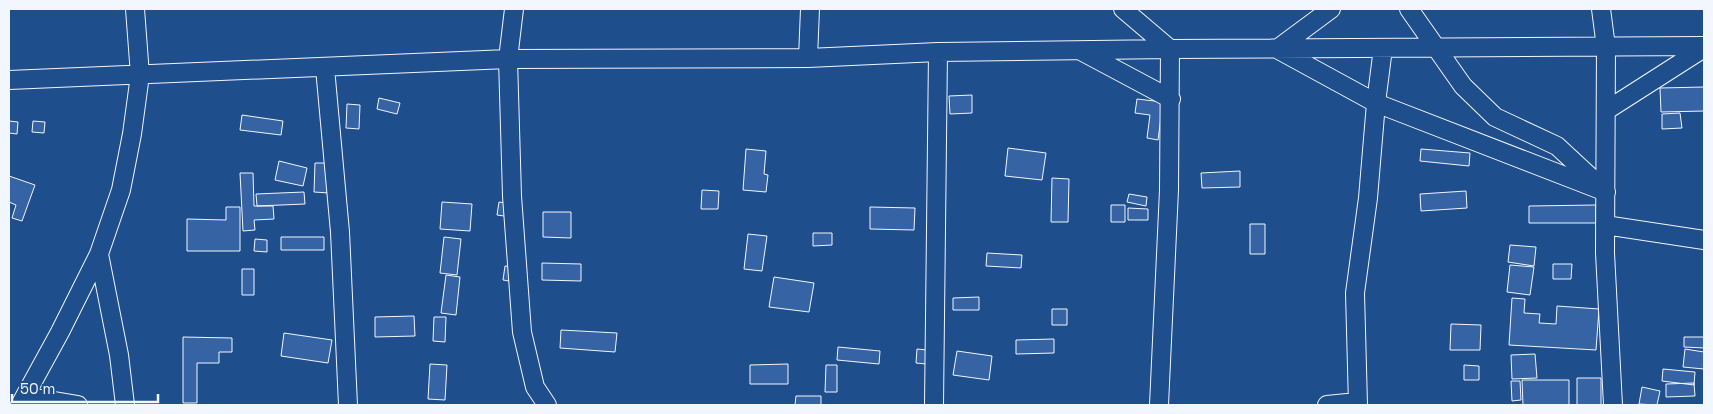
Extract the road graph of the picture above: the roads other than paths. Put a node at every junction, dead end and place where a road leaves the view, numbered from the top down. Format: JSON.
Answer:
{"nodes":[{"id":1,"x":135,"y":9,"type":"edge"},
{"id":2,"x":514,"y":9,"type":"edge"},
{"id":3,"x":810,"y":9,"type":"edge"},
{"id":4,"x":1123,"y":9,"type":"edge"},
{"id":5,"x":1331,"y":9,"type":"edge"},
{"id":6,"x":1409,"y":9,"type":"edge"},
{"id":7,"x":1600,"y":9,"type":"edge"},
{"id":8,"x":1606,"y":47,"type":"junction"},
{"id":9,"x":1704,"y":47,"type":"edge"},
{"id":10,"x":1383,"y":48,"type":"junction"},
{"id":11,"x":1436,"y":48,"type":"junction"},
{"id":12,"x":1170,"y":49,"type":"junction"},
{"id":13,"x":1277,"y":49,"type":"junction"},
{"id":14,"x":1078,"y":50,"type":"junction"},
{"id":15,"x":938,"y":52,"type":"junction"},
{"id":16,"x":808,"y":58,"type":"junction"},
{"id":17,"x":508,"y":59,"type":"junction"},
{"id":18,"x":325,"y":68,"type":"junction"},
{"id":19,"x":140,"y":75,"type":"junction"},
{"id":20,"x":9,"y":80,"type":"edge"},
{"id":21,"x":1171,"y":99,"type":"junction"},
{"id":22,"x":1376,"y":103,"type":"junction"},
{"id":23,"x":1607,"y":110,"type":"junction"},
{"id":24,"x":1606,"y":192,"type":"junction"},
{"id":25,"x":1606,"y":225,"type":"junction"},
{"id":26,"x":1704,"y":240,"type":"edge"},
{"id":27,"x":99,"y":254,"type":"junction"},
{"id":28,"x":23,"y":401,"type":"edge"},
{"id":29,"x":1357,"y":404,"type":"edge"},
{"id":30,"x":78,"y":405,"type":"edge"},
{"id":31,"x":125,"y":405,"type":"edge"},
{"id":32,"x":348,"y":405,"type":"edge"},
{"id":33,"x":547,"y":405,"type":"edge"},
{"id":34,"x":934,"y":405,"type":"edge"},
{"id":35,"x":1159,"y":405,"type":"edge"},
{"id":36,"x":1327,"y":405,"type":"edge"},
{"id":37,"x":1613,"y":405,"type":"edge"}],
"edges":[{"from":1,"to":19,"type":"street"},
{"from":2,"to":17,"type":"street"},
{"from":3,"to":16,"type":"street"},
{"from":4,"to":12,"type":"street"},
{"from":5,"to":13,"type":"street"},
{"from":6,"to":11,"type":"street"},
{"from":7,"to":8,"type":"street"},
{"from":8,"to":9,"type":"street"},
{"from":8,"to":11,"type":"street"},
{"from":8,"to":23,"type":"street"},
{"from":9,"to":23,"type":"street"},
{"from":10,"to":11,"type":"street"},
{"from":10,"to":13,"type":"street"},
{"from":10,"to":22,"type":"street"},
{"from":11,"to":24,"type":"street"},
{"from":12,"to":13,"type":"street"},
{"from":12,"to":14,"type":"street"},
{"from":12,"to":21,"type":"street"},
{"from":13,"to":22,"type":"street"},
{"from":14,"to":15,"type":"street"},
{"from":14,"to":21,"type":"street"},
{"from":15,"to":16,"type":"street"},
{"from":15,"to":34,"type":"street"},
{"from":16,"to":17,"type":"street"},
{"from":17,"to":18,"type":"street"},
{"from":17,"to":33,"type":"street"},
{"from":18,"to":19,"type":"street"},
{"from":18,"to":32,"type":"street"},
{"from":19,"to":20,"type":"street"},
{"from":19,"to":27,"type":"street"},
{"from":21,"to":35,"type":"street"},
{"from":22,"to":24,"type":"street"},
{"from":22,"to":29,"type":"street"},
{"from":23,"to":24,"type":"street"},
{"from":24,"to":25,"type":"street"},
{"from":25,"to":26,"type":"street"},
{"from":25,"to":37,"type":"street"},
{"from":27,"to":28,"type":"street"},
{"from":27,"to":31,"type":"street"},
{"from":28,"to":30,"type":"street"},
{"from":29,"to":36,"type":"street"}]}
